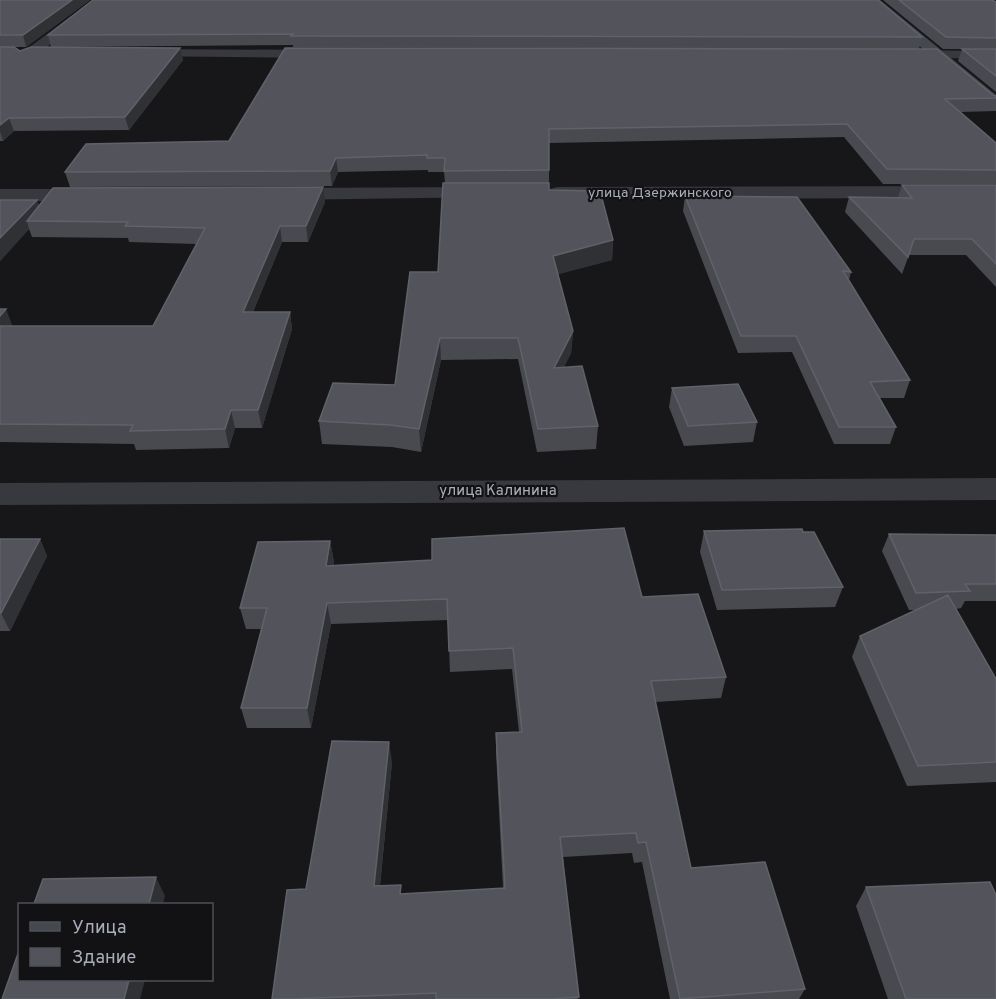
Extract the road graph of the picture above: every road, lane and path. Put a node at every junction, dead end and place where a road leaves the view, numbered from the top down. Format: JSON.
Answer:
{"nodes":[{"id":1,"x":101,"y":0,"type":"edge"},
{"id":2,"x":872,"y":0,"type":"edge"},
{"id":3,"x":10,"y":53,"type":"edge"},
{"id":4,"x":30,"y":53,"type":"junction"},
{"id":5,"x":54,"y":53,"type":"edge"},
{"id":6,"x":126,"y":53,"type":"edge"},
{"id":7,"x":340,"y":54,"type":"edge"},
{"id":8,"x":891,"y":54,"type":"edge"},
{"id":9,"x":938,"y":54,"type":"junction"},
{"id":10,"x":996,"y":55,"type":"edge"},
{"id":11,"x":0,"y":76,"type":"edge"},
{"id":12,"x":996,"y":103,"type":"edge"},
{"id":13,"x":996,"y":192,"type":"edge"},
{"id":14,"x":505,"y":193,"type":"edge"},
{"id":15,"x":541,"y":193,"type":"edge"},
{"id":16,"x":262,"y":194,"type":"edge"},
{"id":17,"x":0,"y":195,"type":"edge"},
{"id":18,"x":114,"y":195,"type":"edge"},
{"id":19,"x":996,"y":489,"type":"edge"},
{"id":20,"x":0,"y":494,"type":"edge"}],
"edges":[{"from":1,"to":4,"type":"street"},
{"from":2,"to":9,"type":"main road"},
{"from":3,"to":4,"type":"street"},
{"from":4,"to":5,"type":"street"},
{"from":4,"to":11,"type":"street"},
{"from":6,"to":7,"type":"street"},
{"from":8,"to":9,"type":"street"},
{"from":9,"to":10,"type":"street"},
{"from":9,"to":12,"type":"main road"},
{"from":13,"to":15,"type":"street","name":"улица Дзержинского"},
{"from":14,"to":16,"type":"street"},
{"from":17,"to":18,"type":"street"},
{"from":19,"to":20,"type":"street","name":"улица Калинина"}]}
